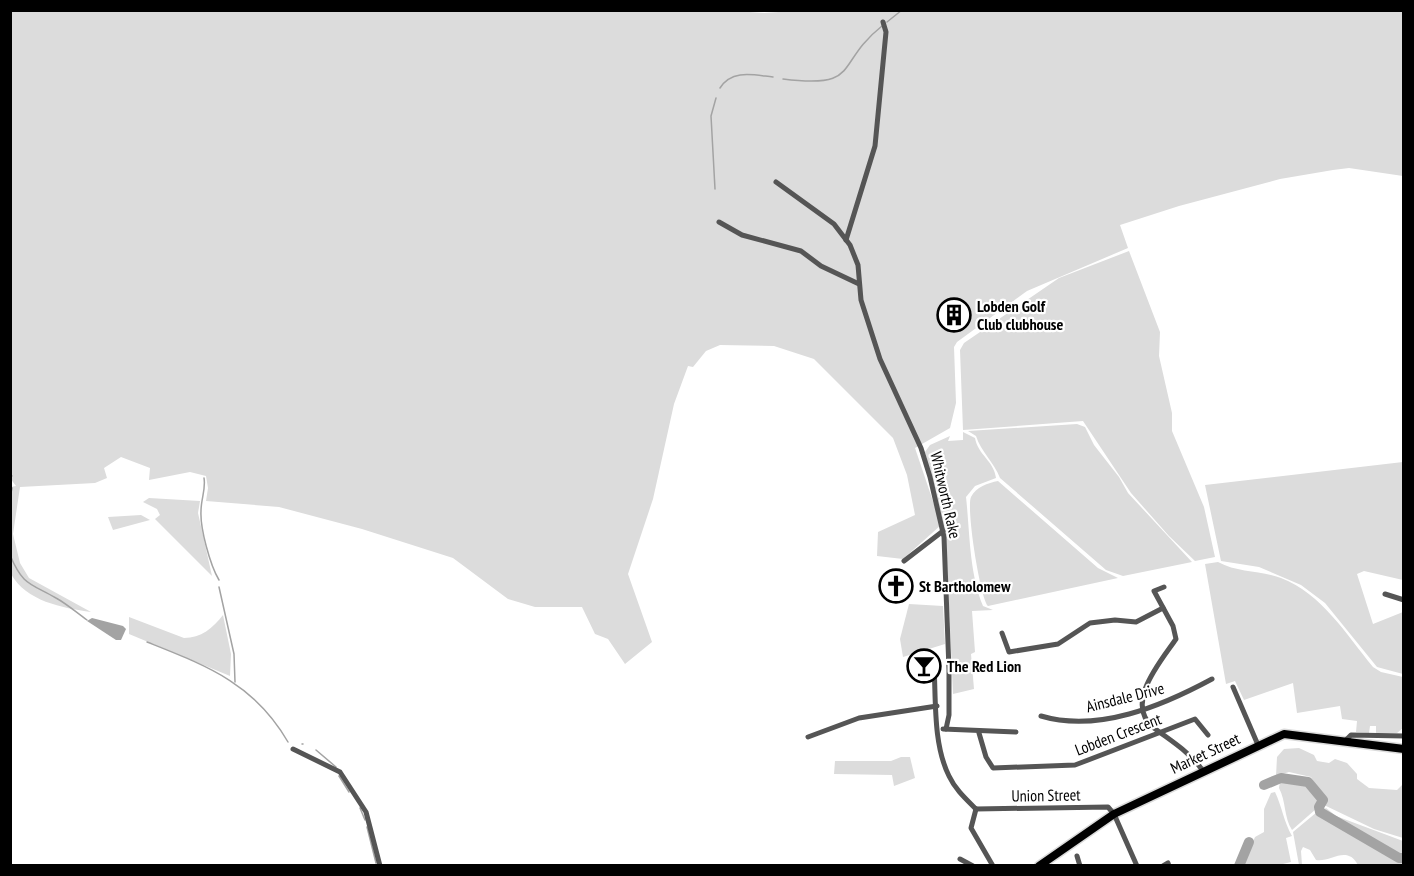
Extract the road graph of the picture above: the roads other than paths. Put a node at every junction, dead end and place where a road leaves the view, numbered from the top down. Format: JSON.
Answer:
{"nodes":[{"id":1,"x":883,"y":22,"type":"dead end"},
{"id":2,"x":776,"y":182,"type":"dead end"},
{"id":3,"x":719,"y":222,"type":"dead end"},
{"id":4,"x":846,"y":240,"type":"junction"},
{"id":5,"x":859,"y":284,"type":"junction"},
{"id":6,"x":943,"y":531,"type":"junction"},
{"id":7,"x":904,"y":561,"type":"dead end"},
{"id":8,"x":1164,"y":587,"type":"dead end"},
{"id":9,"x":1385,"y":594,"type":"dead end"},
{"id":10,"x":1404,"y":600,"type":"edge"},
{"id":11,"x":1163,"y":608,"type":"junction"},
{"id":12,"x":1002,"y":633,"type":"dead end"},
{"id":13,"x":934,"y":664,"type":"dead end"},
{"id":14,"x":1212,"y":679,"type":"dead end"},
{"id":15,"x":1233,"y":687,"type":"dead end"},
{"id":16,"x":937,"y":706,"type":"junction"},
{"id":17,"x":1142,"y":710,"type":"junction"},
{"id":18,"x":1041,"y":716,"type":"dead end"},
{"id":19,"x":946,"y":729,"type":"junction"},
{"id":20,"x":938,"y":731,"type":"junction"},
{"id":21,"x":1016,"y":732,"type":"dead end"},
{"id":22,"x":1160,"y":732,"type":"junction"},
{"id":23,"x":979,"y":733,"type":"junction"},
{"id":24,"x":1208,"y":735,"type":"dead end"},
{"id":25,"x":1404,"y":736,"type":"edge"},
{"id":26,"x":808,"y":737,"type":"dead end"},
{"id":27,"x":1345,"y":741,"type":"junction"},
{"id":28,"x":1258,"y":745,"type":"junction"},
{"id":29,"x":293,"y":749,"type":"dead end"},
{"id":30,"x":1404,"y":749,"type":"edge"},
{"id":31,"x":1203,"y":771,"type":"junction"},
{"id":32,"x":976,"y":809,"type":"junction"},
{"id":33,"x":1114,"y":813,"type":"junction"},
{"id":34,"x":1077,"y":856,"type":"dead end"},
{"id":35,"x":960,"y":859,"type":"dead end"},
{"id":36,"x":380,"y":866,"type":"edge"},
{"id":37,"x":973,"y":866,"type":"edge"},
{"id":38,"x":993,"y":866,"type":"edge"},
{"id":39,"x":1039,"y":866,"type":"edge"},
{"id":40,"x":1080,"y":866,"type":"edge"},
{"id":41,"x":1137,"y":866,"type":"edge"}],
"edges":[{"from":1,"to":4,"type":"street"},
{"from":2,"to":4,"type":"street","name":"Whitworth Rake"},
{"from":3,"to":5,"type":"street"},
{"from":4,"to":5,"type":"street","name":"Whitworth Rake"},
{"from":5,"to":6,"type":"street","name":"Whitworth Rake"},
{"from":6,"to":7,"type":"street"},
{"from":6,"to":19,"type":"street","name":"Whitworth Rake"},
{"from":8,"to":11,"type":"street"},
{"from":9,"to":10,"type":"street"},
{"from":11,"to":12,"type":"street"},
{"from":11,"to":17,"type":"street"},
{"from":13,"to":16,"type":"street"},
{"from":14,"to":17,"type":"street","name":"Ainsdale Drive"},
{"from":15,"to":28,"type":"street"},
{"from":16,"to":20,"type":"street"},
{"from":16,"to":26,"type":"street"},
{"from":17,"to":18,"type":"street","name":"Ainsdale Drive"},
{"from":17,"to":22,"type":"street"},
{"from":19,"to":20,"type":"street"},
{"from":19,"to":23,"type":"street"},
{"from":20,"to":32,"type":"street"},
{"from":21,"to":23,"type":"street"},
{"from":22,"to":23,"type":"street","name":"Lobden Crescent"},
{"from":22,"to":24,"type":"street","name":"Lobden Crescent"},
{"from":22,"to":31,"type":"street"},
{"from":25,"to":27,"type":"street"},
{"from":27,"to":28,"type":"main road","name":"Market Street"},
{"from":27,"to":30,"type":"main road","name":"Market Street"},
{"from":28,"to":31,"type":"main road","name":"Market Street"},
{"from":29,"to":36,"type":"street"},
{"from":31,"to":33,"type":"main road","name":"Market Street"},
{"from":32,"to":33,"type":"street","name":"Union Street"},
{"from":32,"to":38,"type":"street"},
{"from":33,"to":39,"type":"main road","name":"Market Street"},
{"from":33,"to":41,"type":"street"},
{"from":34,"to":40,"type":"street"},
{"from":35,"to":37,"type":"street"}]}
